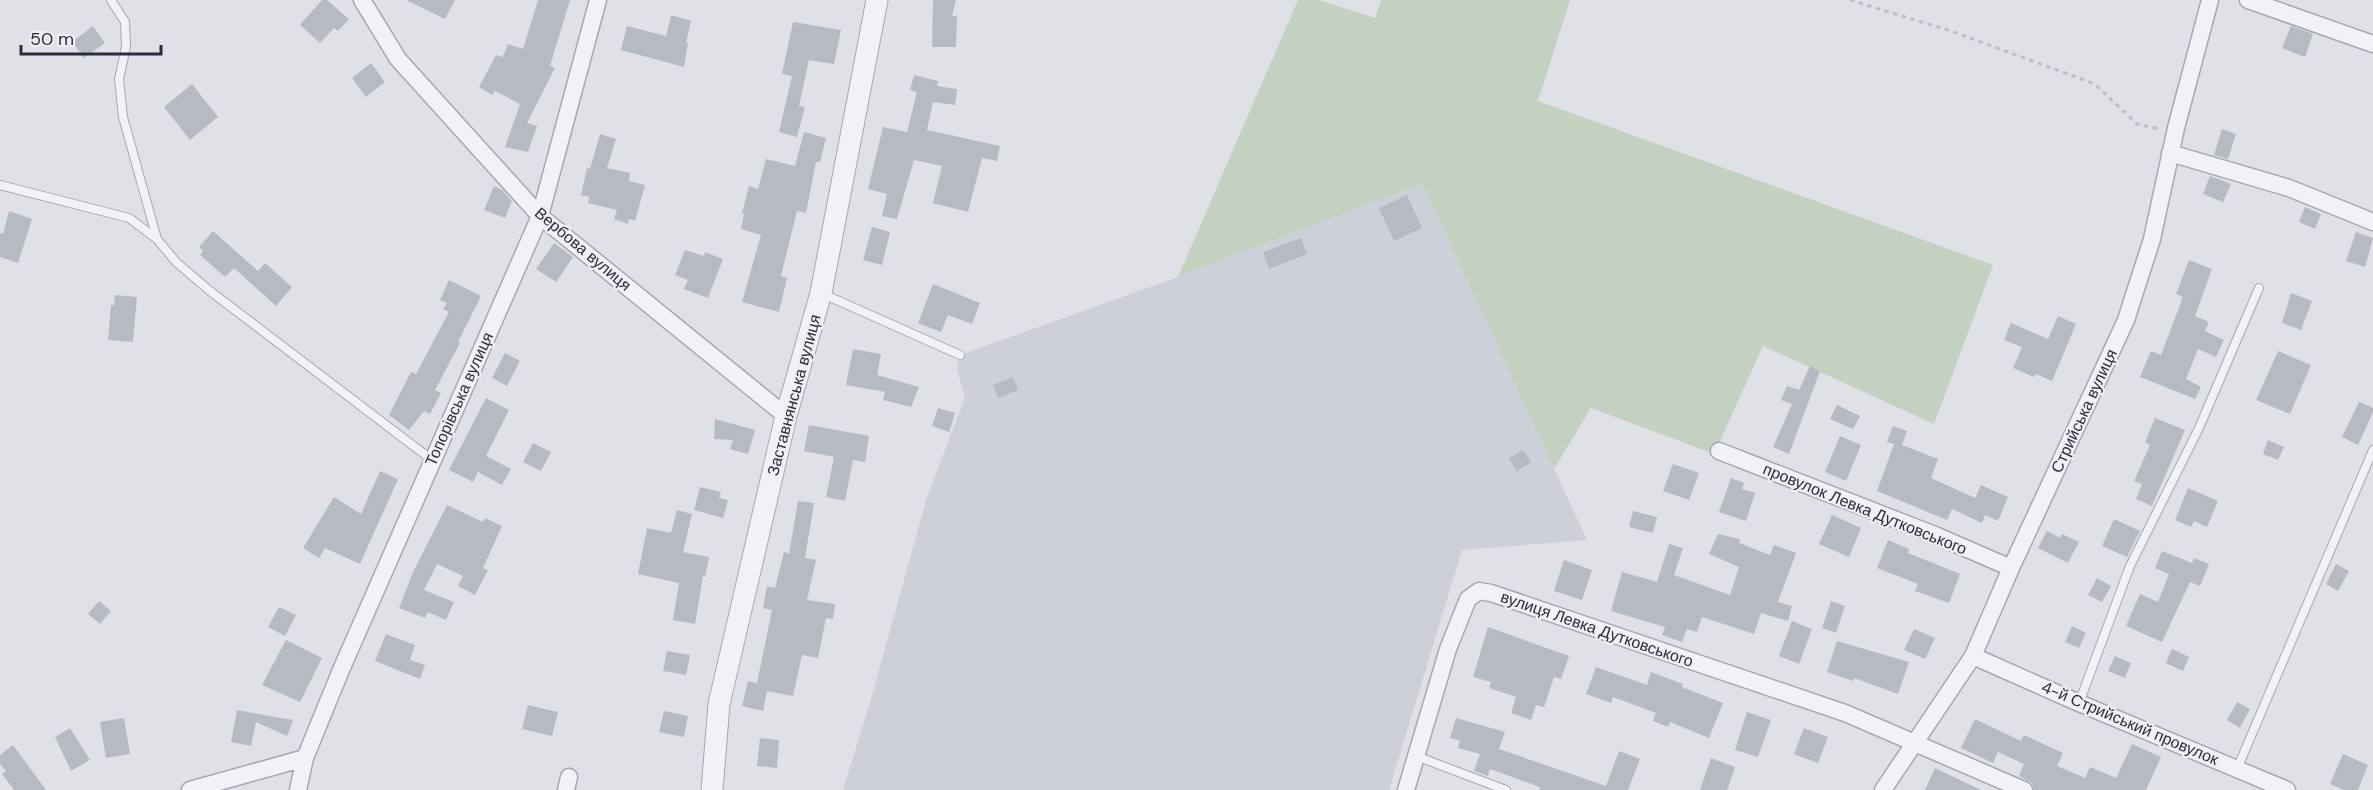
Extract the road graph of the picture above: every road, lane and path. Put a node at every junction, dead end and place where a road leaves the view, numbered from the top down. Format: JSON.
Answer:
{"nodes":[{"id":1,"x":111,"y":0,"type":"edge"},
{"id":2,"x":362,"y":0,"type":"edge"},
{"id":3,"x":598,"y":0,"type":"edge"},
{"id":4,"x":877,"y":0,"type":"edge"},
{"id":5,"x":1850,"y":0,"type":"edge"},
{"id":6,"x":2210,"y":0,"type":"edge"},
{"id":7,"x":2248,"y":0,"type":"edge"},
{"id":8,"x":2373,"y":44,"type":"edge"},
{"id":9,"x":2176,"y":128,"type":"junction"},
{"id":10,"x":2170,"y":153,"type":"junction"},
{"id":11,"x":0,"y":185,"type":"edge"},
{"id":12,"x":540,"y":216,"type":"junction"},
{"id":13,"x":2373,"y":222,"type":"edge"},
{"id":14,"x":158,"y":239,"type":"junction"},
{"id":15,"x":2259,"y":288,"type":"dead end"},
{"id":16,"x":821,"y":292,"type":"junction"},
{"id":17,"x":960,"y":355,"type":"dead end"},
{"id":18,"x":786,"y":416,"type":"junction"},
{"id":19,"x":2373,"y":450,"type":"edge"},
{"id":20,"x":1719,"y":451,"type":"dead end"},
{"id":21,"x":432,"y":460,"type":"junction"},
{"id":22,"x":2011,"y":568,"type":"junction"},
{"id":23,"x":1973,"y":656,"type":"junction"},
{"id":24,"x":2079,"y":703,"type":"junction"},
{"id":25,"x":1916,"y":742,"type":"junction"},
{"id":26,"x":1416,"y":756,"type":"junction"},
{"id":27,"x":306,"y":759,"type":"junction"},
{"id":28,"x":2237,"y":769,"type":"junction"},
{"id":29,"x":190,"y":790,"type":"edge"},
{"id":30,"x":298,"y":790,"type":"edge"},
{"id":31,"x":712,"y":790,"type":"edge"},
{"id":32,"x":1407,"y":790,"type":"edge"},
{"id":33,"x":1506,"y":790,"type":"edge"},
{"id":34,"x":1883,"y":790,"type":"edge"},
{"id":35,"x":2024,"y":790,"type":"edge"},
{"id":36,"x":2287,"y":790,"type":"edge"}],
"edges":[{"from":1,"to":14,"type":"lane"},
{"from":2,"to":12,"type":"street","name":"Вербова вулиця"},
{"from":3,"to":12,"type":"street","name":"Топорівська вулиця"},
{"from":4,"to":16,"type":"street","name":"Заставнянська вулиця"},
{"from":5,"to":9,"type":"path"},
{"from":6,"to":9,"type":"street","name":"Стрийська вулиця"},
{"from":7,"to":8,"type":"street"},
{"from":9,"to":10,"type":"street","name":"Стрийська вулиця"},
{"from":10,"to":13,"type":"street"},
{"from":10,"to":22,"type":"street","name":"Стрийська вулиця"},
{"from":11,"to":14,"type":"lane"},
{"from":12,"to":18,"type":"street","name":"Вербова вулиця"},
{"from":12,"to":21,"type":"street","name":"Топорівська вулиця"},
{"from":14,"to":21,"type":"lane"},
{"from":15,"to":24,"type":"lane"},
{"from":16,"to":17,"type":"lane"},
{"from":16,"to":18,"type":"street","name":"Заставнянська вулиця"},
{"from":18,"to":31,"type":"street","name":"Заставнянська вулиця"},
{"from":19,"to":28,"type":"lane"},
{"from":20,"to":22,"type":"street","name":"провулок Левка Дутковського"},
{"from":21,"to":27,"type":"street","name":"Топорівська вулиця"},
{"from":22,"to":23,"type":"street","name":"Стрийська вулиця"},
{"from":23,"to":24,"type":"street","name":"4-й Стрийський провулок"},
{"from":23,"to":25,"type":"street","name":"Стрийська вулиця"},
{"from":24,"to":28,"type":"street","name":"4-й Стрийський провулок"},
{"from":25,"to":26,"type":"street","name":"вулиця Левка Дутковського"},
{"from":25,"to":34,"type":"street","name":"Стрийська вулиця"},
{"from":25,"to":35,"type":"street"},
{"from":26,"to":32,"type":"street","name":"вулиця Левка Дутковського"},
{"from":26,"to":33,"type":"lane"},
{"from":27,"to":29,"type":"street"},
{"from":27,"to":30,"type":"street","name":"Топорівська вулиця"},
{"from":28,"to":36,"type":"street","name":"4-й Стрийський провулок"}]}
